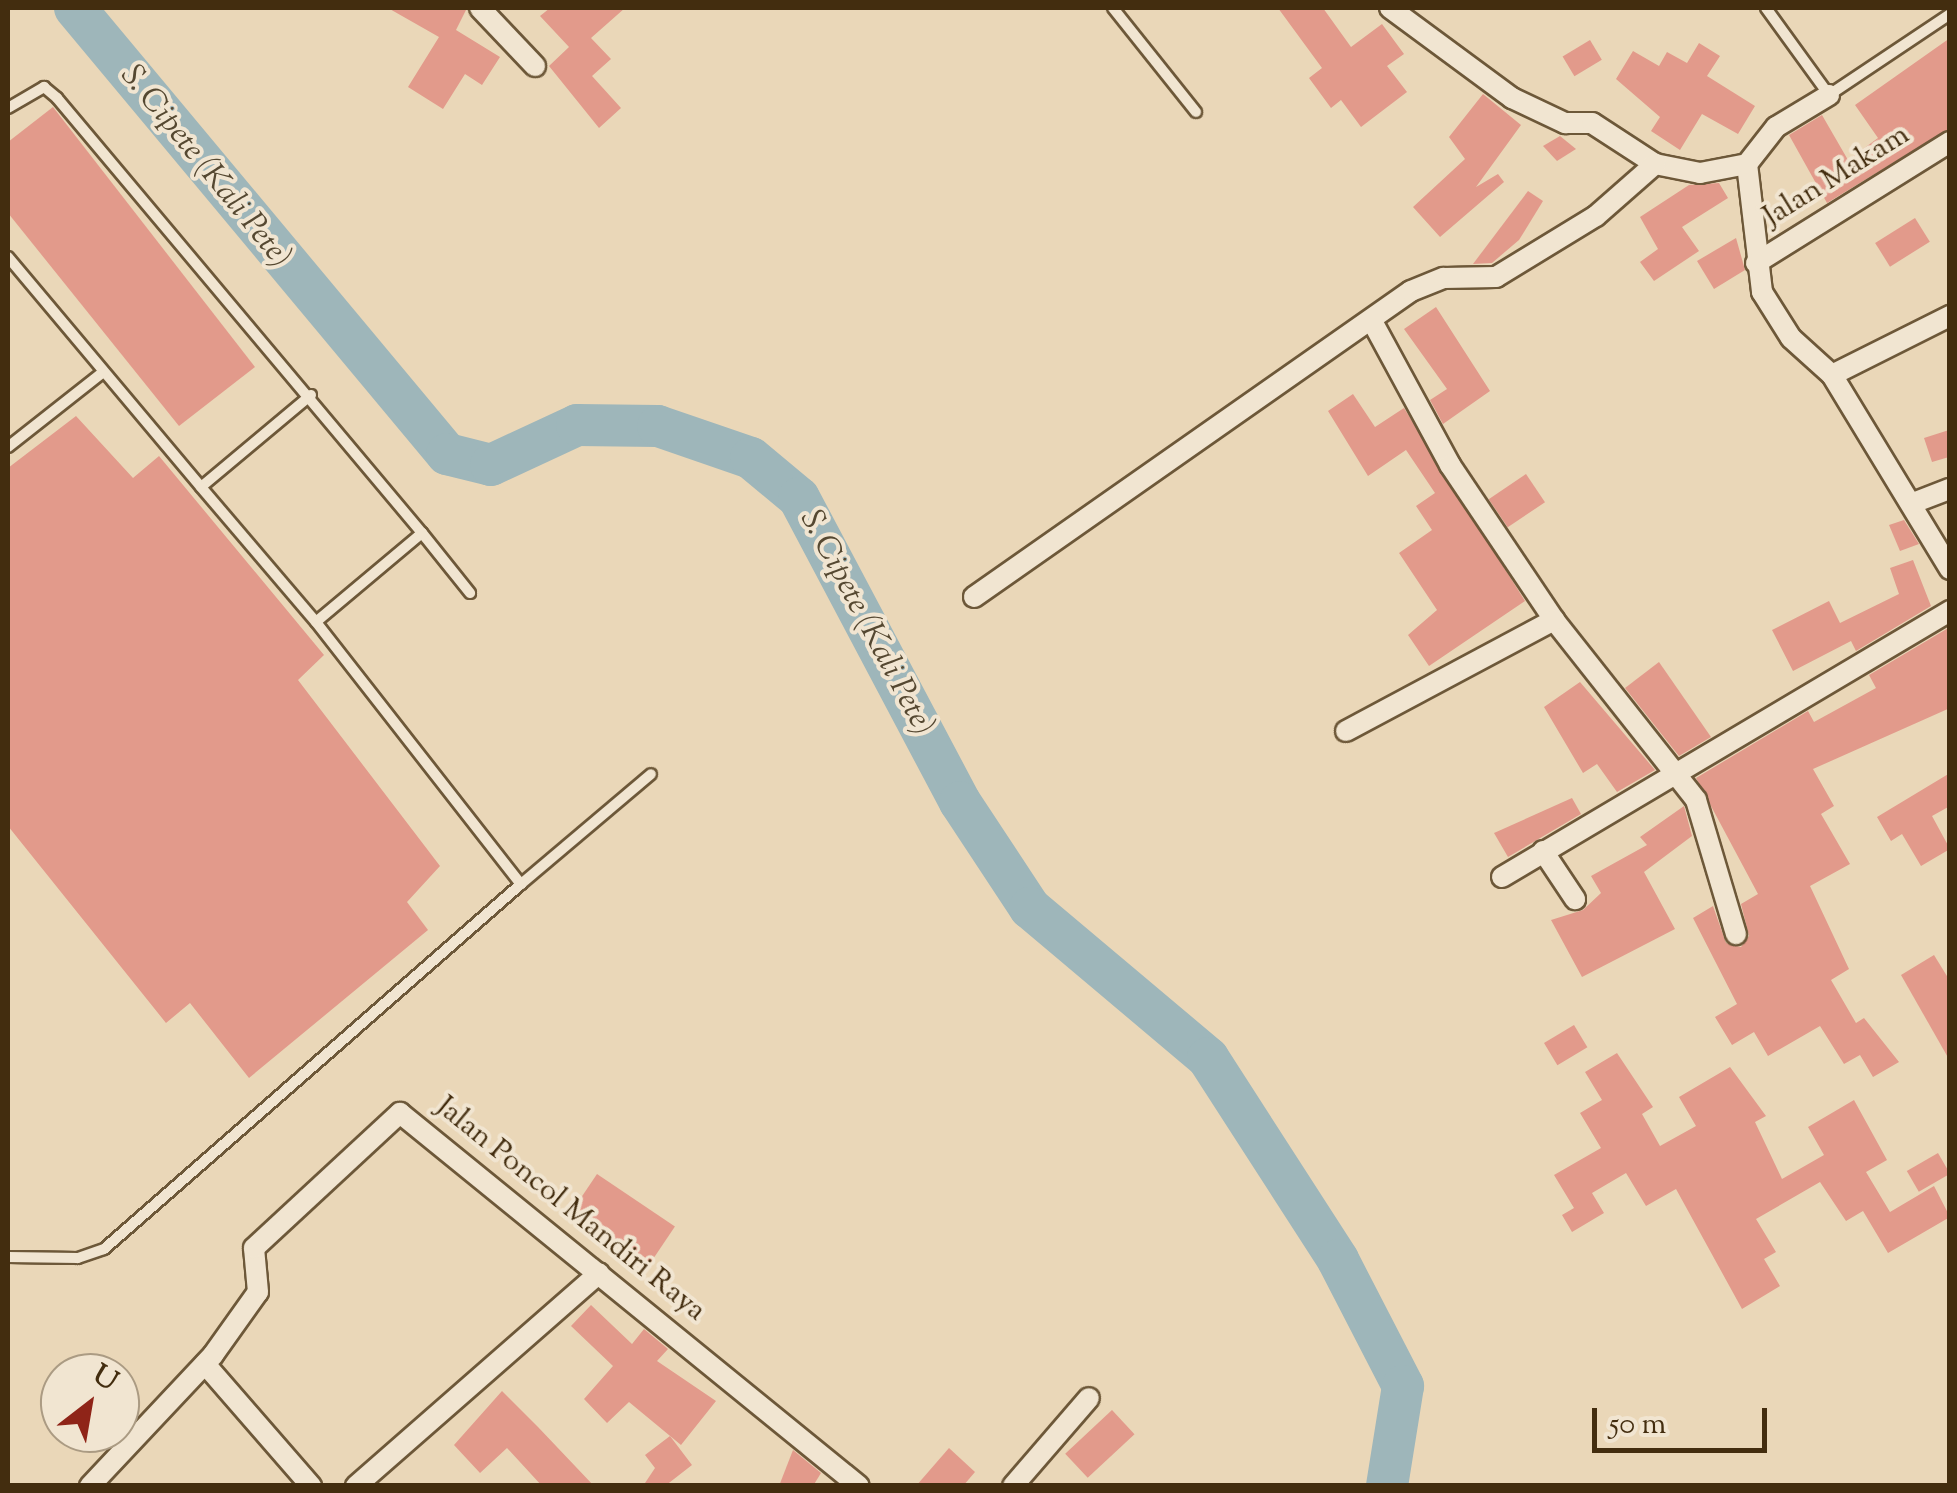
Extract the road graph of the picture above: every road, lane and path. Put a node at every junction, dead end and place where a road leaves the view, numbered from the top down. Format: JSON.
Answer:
{"nodes":[{"id":1,"x":480,"y":8,"type":"edge"},
{"id":2,"x":1113,"y":8,"type":"edge"},
{"id":3,"x":1390,"y":8,"type":"edge"},
{"id":4,"x":1766,"y":8,"type":"edge"},
{"id":5,"x":1950,"y":14,"type":"edge"},
{"id":6,"x":535,"y":66,"type":"dead end"},
{"id":7,"x":1829,"y":95,"type":"junction"},
{"id":8,"x":8,"y":108,"type":"edge"},
{"id":9,"x":1196,"y":112,"type":"dead end"},
{"id":10,"x":1950,"y":142,"type":"edge"},
{"id":11,"x":1655,"y":164,"type":"junction"},
{"id":12,"x":1747,"y":164,"type":"junction"},
{"id":13,"x":8,"y":257,"type":"edge"},
{"id":14,"x":1756,"y":262,"type":"junction"},
{"id":15,"x":1950,"y":316,"type":"edge"},
{"id":16,"x":1373,"y":323,"type":"junction"},
{"id":17,"x":102,"y":373,"type":"junction"},
{"id":18,"x":1832,"y":375,"type":"junction"},
{"id":19,"x":311,"y":395,"type":"junction"},
{"id":20,"x":8,"y":448,"type":"edge"},
{"id":21,"x":201,"y":487,"type":"junction"},
{"id":22,"x":1950,"y":489,"type":"edge"},
{"id":23,"x":1913,"y":503,"type":"junction"},
{"id":24,"x":422,"y":533,"type":"junction"},
{"id":25,"x":1950,"y":570,"type":"edge"},
{"id":26,"x":470,"y":593,"type":"dead end"},
{"id":27,"x":974,"y":596,"type":"dead end"},
{"id":28,"x":1950,"y":610,"type":"edge"},
{"id":29,"x":1554,"y":620,"type":"junction"},
{"id":30,"x":316,"y":622,"type":"junction"},
{"id":31,"x":1346,"y":730,"type":"dead end"},
{"id":32,"x":651,"y":774,"type":"dead end"},
{"id":33,"x":1670,"y":776,"type":"junction"},
{"id":34,"x":1543,"y":851,"type":"junction"},
{"id":35,"x":1502,"y":877,"type":"dead end"},
{"id":36,"x":520,"y":884,"type":"junction"},
{"id":37,"x":1575,"y":899,"type":"dead end"},
{"id":38,"x":1736,"y":934,"type":"dead end"},
{"id":39,"x":8,"y":1257,"type":"edge"},
{"id":40,"x":599,"y":1274,"type":"junction"},
{"id":41,"x":205,"y":1364,"type":"junction"},
{"id":42,"x":1089,"y":1398,"type":"dead end"},
{"id":43,"x":90,"y":1486,"type":"edge"},
{"id":44,"x":312,"y":1486,"type":"edge"},
{"id":45,"x":356,"y":1486,"type":"edge"},
{"id":46,"x":859,"y":1486,"type":"edge"},
{"id":47,"x":1013,"y":1486,"type":"edge"}],
"edges":[{"from":1,"to":6,"type":"street"},
{"from":2,"to":9,"type":"lane"},
{"from":3,"to":11,"type":"street"},
{"from":4,"to":7,"type":"lane"},
{"from":5,"to":7,"type":"lane"},
{"from":7,"to":12,"type":"street"},
{"from":8,"to":19,"type":"lane"},
{"from":10,"to":14,"type":"street","name":"Jalan Makam"},
{"from":11,"to":12,"type":"street"},
{"from":11,"to":16,"type":"street"},
{"from":12,"to":14,"type":"street"},
{"from":13,"to":17,"type":"lane"},
{"from":14,"to":18,"type":"street"},
{"from":15,"to":18,"type":"street"},
{"from":16,"to":27,"type":"street"},
{"from":16,"to":29,"type":"street"},
{"from":17,"to":20,"type":"lane"},
{"from":17,"to":21,"type":"lane"},
{"from":18,"to":23,"type":"street"},
{"from":19,"to":21,"type":"lane"},
{"from":19,"to":24,"type":"lane"},
{"from":21,"to":30,"type":"lane"},
{"from":22,"to":23,"type":"street"},
{"from":23,"to":25,"type":"street"},
{"from":24,"to":26,"type":"lane"},
{"from":24,"to":30,"type":"lane"},
{"from":28,"to":33,"type":"street"},
{"from":29,"to":31,"type":"street"},
{"from":29,"to":33,"type":"street"},
{"from":30,"to":36,"type":"lane"},
{"from":32,"to":36,"type":"lane"},
{"from":33,"to":34,"type":"street"},
{"from":33,"to":38,"type":"street"},
{"from":34,"to":35,"type":"street"},
{"from":34,"to":37,"type":"street"},
{"from":36,"to":39,"type":"lane"},
{"from":40,"to":41,"type":"street","name":"Jalan Poncol Mandiri Raya"},
{"from":40,"to":45,"type":"street"},
{"from":40,"to":46,"type":"street","name":"Jalan Poncol Mandiri Raya"},
{"from":41,"to":43,"type":"street","name":"Jalan Poncol Mandiri Raya"},
{"from":41,"to":44,"type":"street"},
{"from":42,"to":47,"type":"street"}]}
